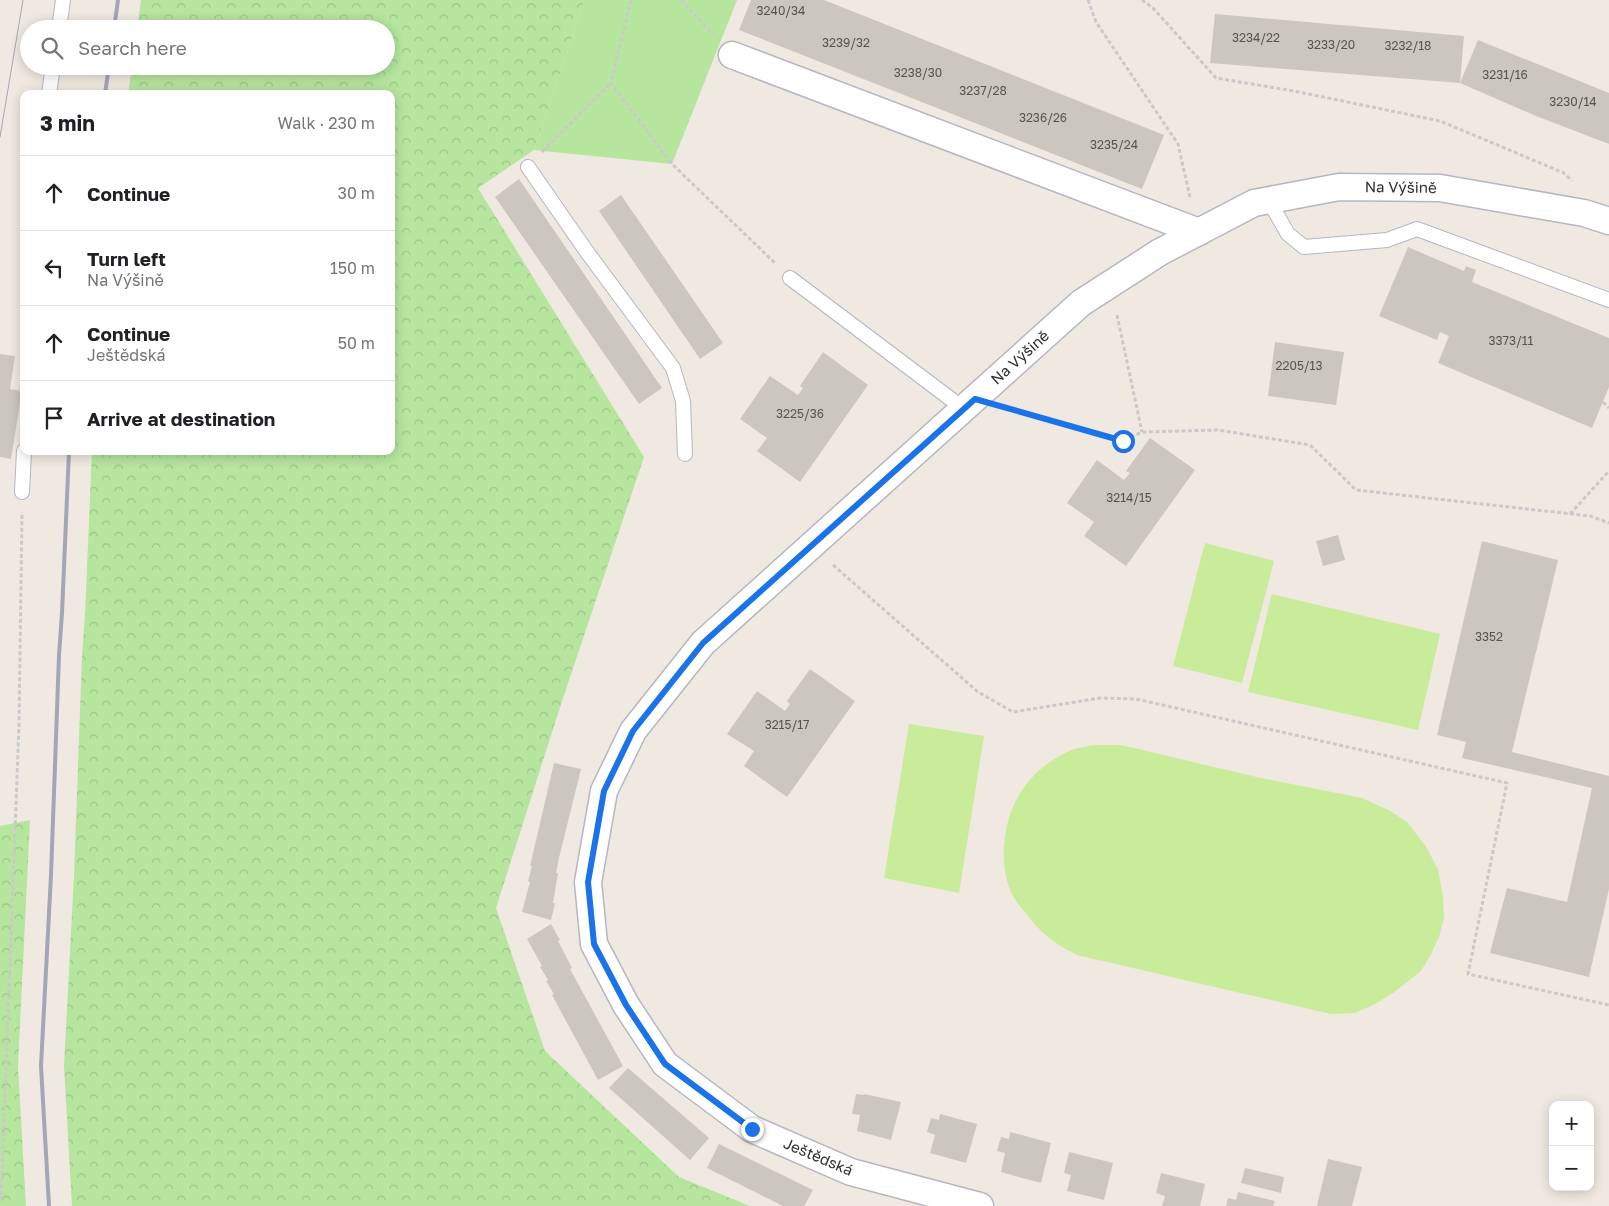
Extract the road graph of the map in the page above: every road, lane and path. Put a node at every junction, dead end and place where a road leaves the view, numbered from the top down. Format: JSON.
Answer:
{"nodes":[{"id":1,"x":63,"y":0,"type":"edge"},
{"id":2,"x":631,"y":0,"type":"edge"},
{"id":3,"x":681,"y":0,"type":"edge"},
{"id":4,"x":1088,"y":0,"type":"edge"},
{"id":5,"x":1142,"y":0,"type":"edge"},
{"id":6,"x":60,"y":20,"type":"edge"},
{"id":7,"x":732,"y":55,"type":"joint"},
{"id":8,"x":52,"y":75,"type":"edge"},
{"id":9,"x":611,"y":83,"type":"junction"},
{"id":10,"x":50,"y":90,"type":"edge"},
{"id":11,"x":528,"y":167,"type":"joint"},
{"id":12,"x":1577,"y":186,"type":"dead end"},
{"id":13,"x":1269,"y":201,"type":"junction"},
{"id":14,"x":1609,"y":221,"type":"edge"},
{"id":15,"x":1199,"y":232,"type":"junction"},
{"id":16,"x":790,"y":278,"type":"joint"},
{"id":17,"x":1110,"y":284,"type":"junction"},
{"id":18,"x":1609,"y":300,"type":"edge"},
{"id":19,"x":1603,"y":402,"type":"dead end"},
{"id":20,"x":969,"y":404,"type":"junction"},
{"id":21,"x":1609,"y":408,"type":"edge"},
{"id":22,"x":1142,"y":432,"type":"junction"},
{"id":23,"x":685,"y":454,"type":"dead end"},
{"id":24,"x":24,"y":455,"type":"edge"},
{"id":25,"x":1609,"y":471,"type":"edge"},
{"id":26,"x":22,"y":492,"type":"joint"},
{"id":27,"x":1570,"y":514,"type":"junction"},
{"id":28,"x":1609,"y":523,"type":"edge"},
{"id":29,"x":811,"y":546,"type":"junction"},
{"id":30,"x":594,"y":944,"type":"joint"},
{"id":31,"x":1609,"y":1005,"type":"edge"},
{"id":32,"x":1,"y":1201,"type":"edge"},
{"id":33,"x":980,"y":1206,"type":"edge"}],
"edges":[{"from":1,"to":6,"type":"lane"},
{"from":2,"to":9,"type":"path"},
{"from":3,"to":7,"type":"path"},
{"from":4,"to":15,"type":"path"},
{"from":5,"to":12,"type":"path"},
{"from":7,"to":15,"type":"street"},
{"from":8,"to":10,"type":"lane"},
{"from":9,"to":11,"type":"path"},
{"from":9,"to":16,"type":"path"},
{"from":11,"to":23,"type":"lane"},
{"from":13,"to":14,"type":"street","name":"Na Výšině"},
{"from":13,"to":15,"type":"street","name":"Na Výšině"},
{"from":13,"to":18,"type":"lane"},
{"from":15,"to":17,"type":"street","name":"Na Výšině"},
{"from":16,"to":20,"type":"lane"},
{"from":17,"to":20,"type":"street","name":"Na Výšině"},
{"from":17,"to":22,"type":"path"},
{"from":19,"to":21,"type":"path"},
{"from":20,"to":22,"type":"path"},
{"from":20,"to":29,"type":"street","name":"Na Výšině"},
{"from":22,"to":27,"type":"path"},
{"from":24,"to":26,"type":"lane"},
{"from":25,"to":27,"type":"path"},
{"from":26,"to":32,"type":"path"},
{"from":27,"to":28,"type":"path"},
{"from":29,"to":30,"type":"street","name":"Na Výšině"},
{"from":29,"to":31,"type":"path"},
{"from":30,"to":33,"type":"street","name":"Ještědská"}]}
